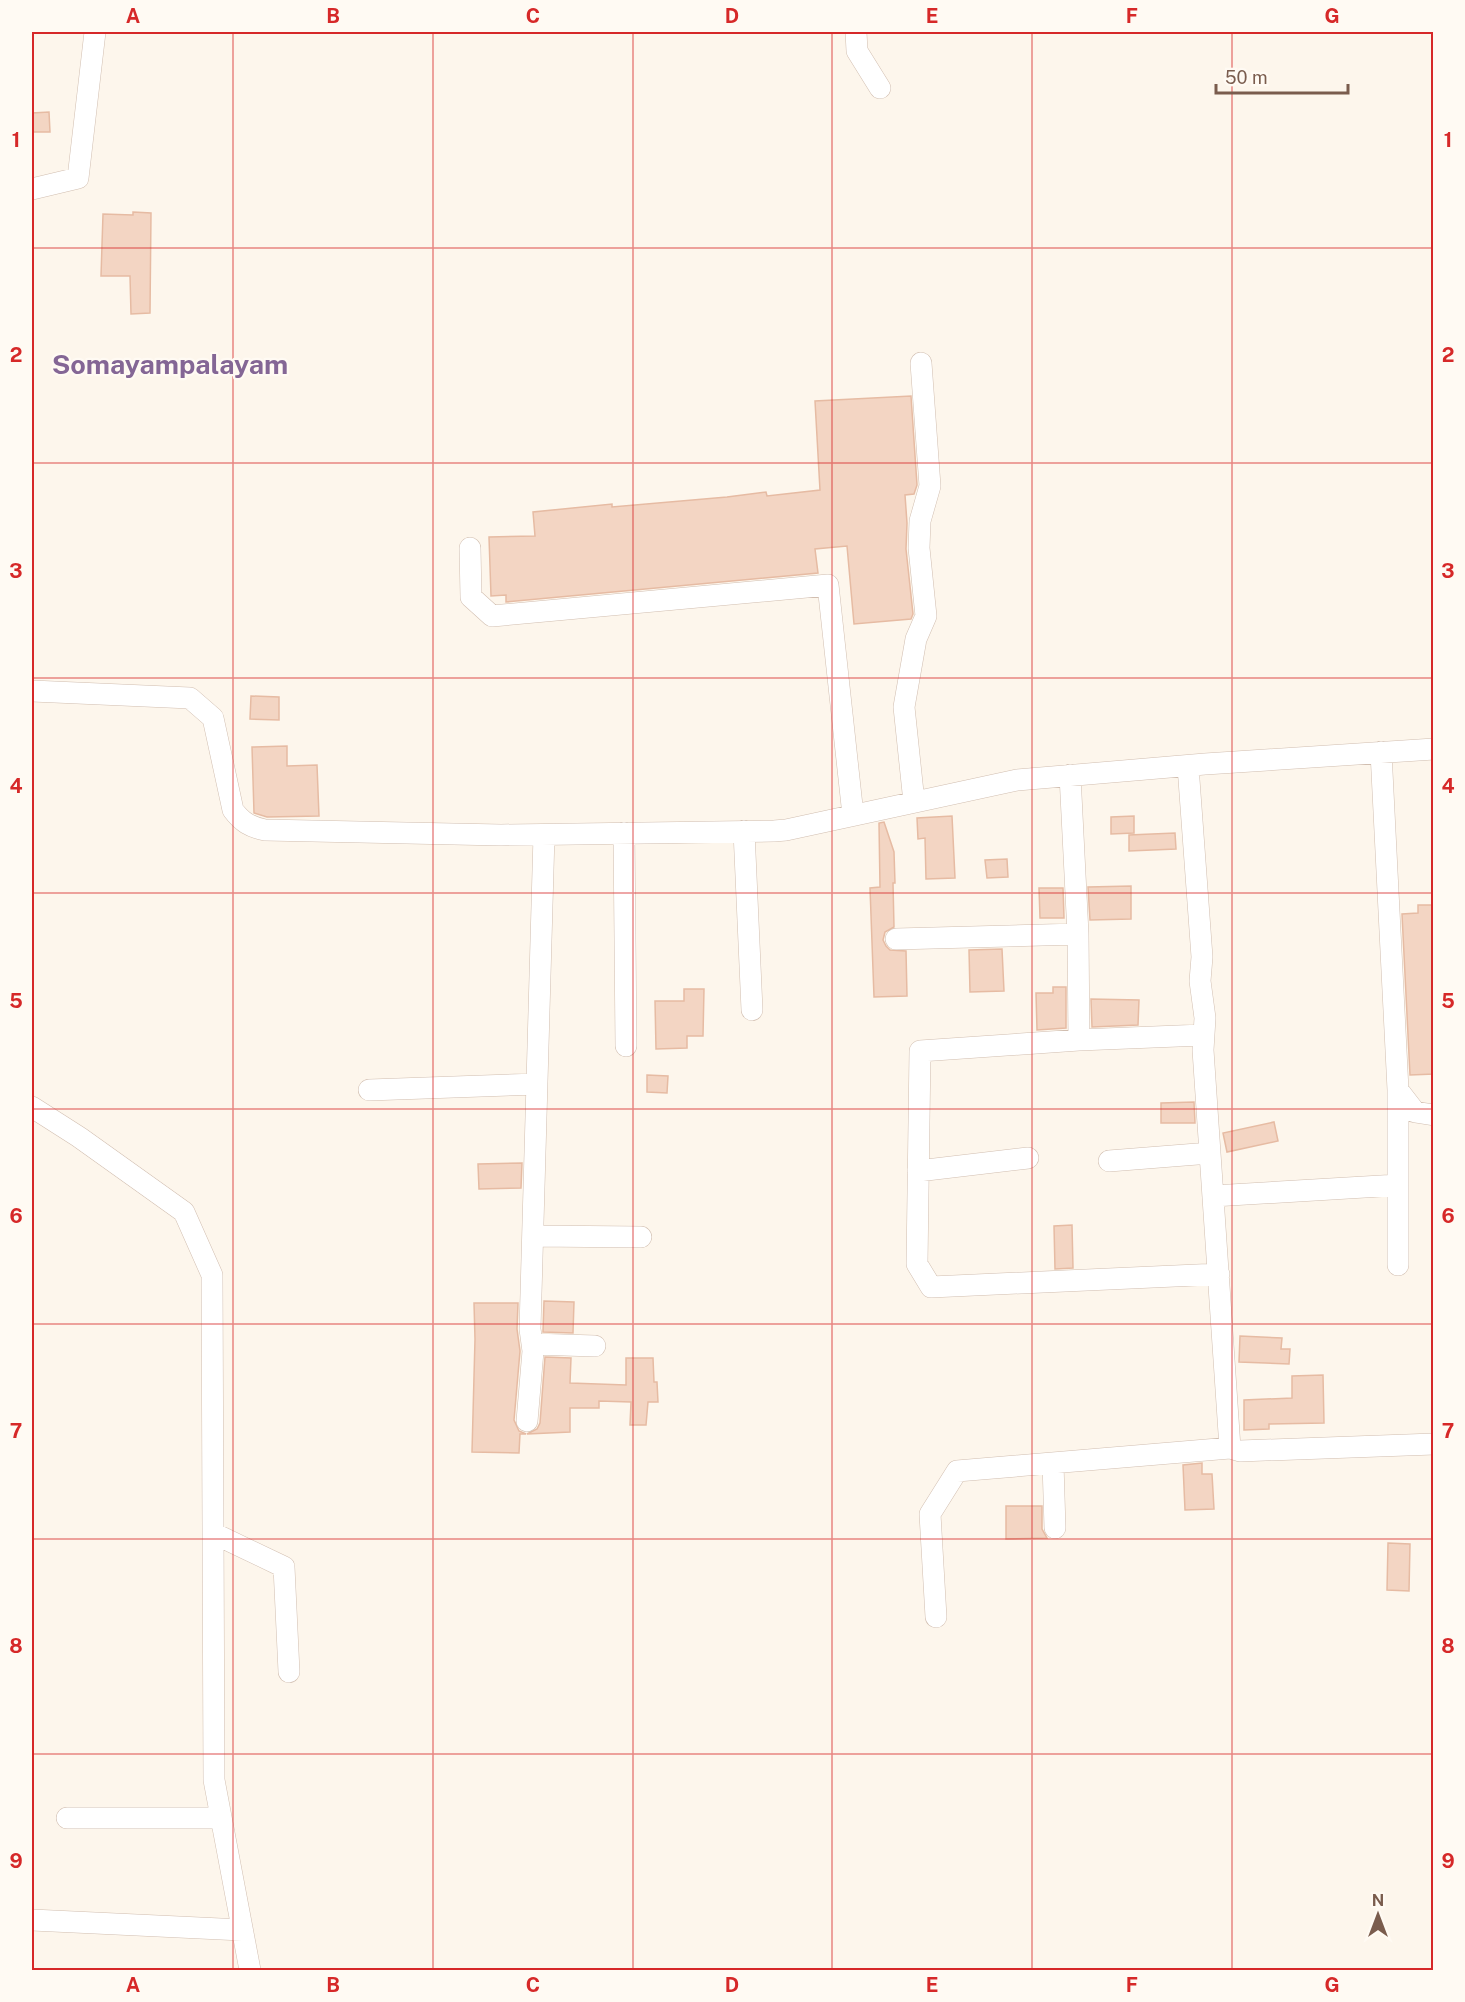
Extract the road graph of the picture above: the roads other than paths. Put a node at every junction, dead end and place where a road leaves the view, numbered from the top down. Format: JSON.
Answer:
{"nodes":[{"id":1,"x":95,"y":32,"type":"edge"},
{"id":2,"x":856,"y":32,"type":"edge"},
{"id":3,"x":880,"y":88,"type":"dead end"},
{"id":4,"x":32,"y":189,"type":"edge"},
{"id":5,"x":921,"y":363,"type":"dead end"},
{"id":6,"x":470,"y":548,"type":"dead end"},
{"id":7,"x":32,"y":692,"type":"edge"},
{"id":8,"x":1434,"y":749,"type":"edge"},
{"id":9,"x":1381,"y":752,"type":"junction"},
{"id":10,"x":1188,"y":765,"type":"junction"},
{"id":11,"x":1070,"y":775,"type":"junction"},
{"id":12,"x":914,"y":802,"type":"junction"},
{"id":13,"x":853,"y":815,"type":"junction"},
{"id":14,"x":744,"y":831,"type":"junction"},
{"id":15,"x":624,"y":833,"type":"junction"},
{"id":16,"x":544,"y":835,"type":"junction"},
{"id":17,"x":1078,"y":934,"type":"junction"},
{"id":18,"x":896,"y":939,"type":"dead end"},
{"id":19,"x":752,"y":1010,"type":"dead end"},
{"id":20,"x":1203,"y":1035,"type":"junction"},
{"id":21,"x":1078,"y":1040,"type":"junction"},
{"id":22,"x":626,"y":1046,"type":"dead end"},
{"id":23,"x":537,"y":1084,"type":"junction"},
{"id":24,"x":369,"y":1090,"type":"dead end"},
{"id":25,"x":1398,"y":1090,"type":"junction"},
{"id":26,"x":32,"y":1107,"type":"edge"},
{"id":27,"x":1434,"y":1115,"type":"edge"},
{"id":28,"x":1210,"y":1153,"type":"junction"},
{"id":29,"x":1028,"y":1158,"type":"dead end"},
{"id":30,"x":1109,"y":1161,"type":"dead end"},
{"id":31,"x":918,"y":1171,"type":"junction"},
{"id":32,"x":1398,"y":1185,"type":"junction"},
{"id":33,"x":1213,"y":1196,"type":"junction"},
{"id":34,"x":533,"y":1236,"type":"junction"},
{"id":35,"x":641,"y":1237,"type":"dead end"},
{"id":36,"x":1398,"y":1265,"type":"dead end"},
{"id":37,"x":1219,"y":1274,"type":"junction"},
{"id":38,"x":532,"y":1344,"type":"junction"},
{"id":39,"x":596,"y":1346,"type":"dead end"},
{"id":40,"x":527,"y":1421,"type":"dead end"},
{"id":41,"x":1434,"y":1444,"type":"edge"},
{"id":42,"x":1230,"y":1448,"type":"junction"},
{"id":43,"x":1053,"y":1463,"type":"junction"},
{"id":44,"x":1055,"y":1528,"type":"dead end"},
{"id":45,"x":213,"y":1533,"type":"junction"},
{"id":46,"x":936,"y":1617,"type":"dead end"},
{"id":47,"x":289,"y":1672,"type":"dead end"},
{"id":48,"x":67,"y":1818,"type":"dead end"},
{"id":49,"x":221,"y":1818,"type":"junction"},
{"id":50,"x":32,"y":1920,"type":"edge"},
{"id":51,"x":242,"y":1930,"type":"junction"},
{"id":52,"x":250,"y":1971,"type":"edge"}],
"edges":[{"from":1,"to":4,"type":"street"},
{"from":2,"to":3,"type":"street"},
{"from":5,"to":12,"type":"street"},
{"from":6,"to":13,"type":"street"},
{"from":7,"to":16,"type":"street"},
{"from":8,"to":9,"type":"street"},
{"from":9,"to":10,"type":"street"},
{"from":9,"to":25,"type":"street"},
{"from":10,"to":11,"type":"street"},
{"from":10,"to":20,"type":"street"},
{"from":11,"to":12,"type":"street"},
{"from":11,"to":17,"type":"street"},
{"from":12,"to":13,"type":"street"},
{"from":13,"to":14,"type":"street"},
{"from":14,"to":15,"type":"street"},
{"from":14,"to":19,"type":"street"},
{"from":15,"to":16,"type":"street"},
{"from":15,"to":22,"type":"street"},
{"from":16,"to":23,"type":"street"},
{"from":17,"to":18,"type":"street"},
{"from":17,"to":21,"type":"street"},
{"from":20,"to":21,"type":"street"},
{"from":20,"to":28,"type":"street"},
{"from":21,"to":31,"type":"street"},
{"from":23,"to":24,"type":"street"},
{"from":23,"to":34,"type":"street"},
{"from":25,"to":27,"type":"street"},
{"from":25,"to":32,"type":"street"},
{"from":26,"to":45,"type":"street"},
{"from":28,"to":30,"type":"street"},
{"from":28,"to":33,"type":"street"},
{"from":29,"to":31,"type":"street"},
{"from":31,"to":37,"type":"street"},
{"from":32,"to":33,"type":"street"},
{"from":32,"to":36,"type":"street"},
{"from":33,"to":37,"type":"street"},
{"from":34,"to":35,"type":"street"},
{"from":34,"to":38,"type":"street"},
{"from":37,"to":42,"type":"street"},
{"from":38,"to":39,"type":"street"},
{"from":38,"to":40,"type":"street"},
{"from":41,"to":42,"type":"street"},
{"from":42,"to":43,"type":"street"},
{"from":43,"to":44,"type":"street"},
{"from":43,"to":46,"type":"street"},
{"from":45,"to":47,"type":"street"},
{"from":45,"to":49,"type":"street"},
{"from":48,"to":49,"type":"street"},
{"from":49,"to":51,"type":"street"},
{"from":50,"to":51,"type":"street"},
{"from":51,"to":52,"type":"street"}]}
